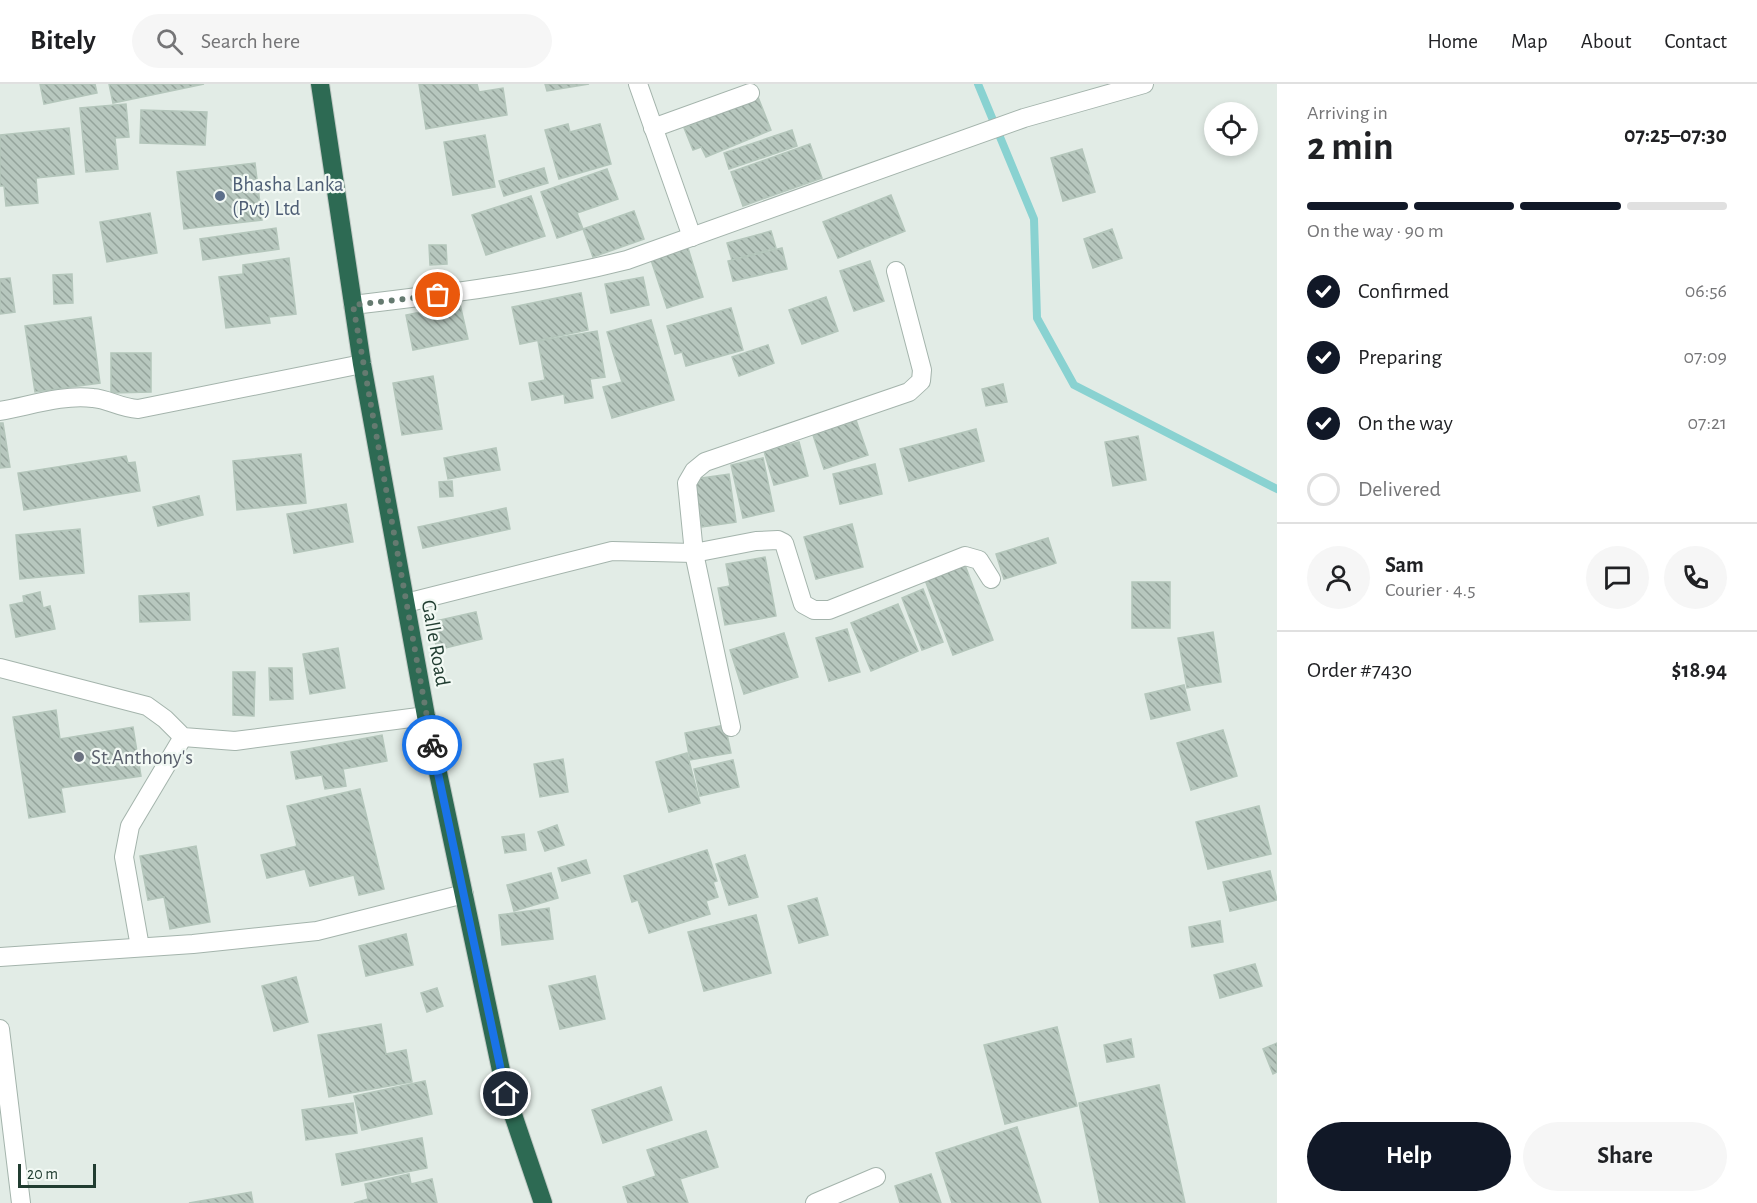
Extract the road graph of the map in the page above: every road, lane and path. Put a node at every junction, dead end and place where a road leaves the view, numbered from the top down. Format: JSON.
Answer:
{"nodes":[{"id":1,"x":320,"y":84,"type":"edge"},
{"id":2,"x":638,"y":84,"type":"edge"},
{"id":3,"x":1144,"y":84,"type":"edge"},
{"id":4,"x":750,"y":93,"type":"dead end"},
{"id":5,"x":653,"y":128,"type":"junction"},
{"id":6,"x":692,"y":237,"type":"junction"},
{"id":7,"x":896,"y":272,"type":"dead end"},
{"id":8,"x":353,"y":305,"type":"junction"},
{"id":9,"x":362,"y":364,"type":"junction"},
{"id":10,"x":0,"y":411,"type":"edge"},
{"id":11,"x":694,"y":553,"type":"junction"},
{"id":12,"x":991,"y":579,"type":"dead end"},
{"id":13,"x":406,"y":603,"type":"junction"},
{"id":14,"x":0,"y":668,"type":"edge"},
{"id":15,"x":426,"y":716,"type":"junction"},
{"id":16,"x":731,"y":727,"type":"dead end"},
{"id":17,"x":183,"y":736,"type":"junction"},
{"id":18,"x":464,"y":894,"type":"junction"},
{"id":19,"x":140,"y":947,"type":"junction"},
{"id":20,"x":0,"y":957,"type":"edge"},
{"id":21,"x":0,"y":1029,"type":"edge"},
{"id":22,"x":876,"y":1177,"type":"dead end"},
{"id":23,"x":21,"y":1203,"type":"edge"},
{"id":24,"x":543,"y":1203,"type":"edge"},
{"id":25,"x":815,"y":1203,"type":"edge"}],
"edges":[{"from":1,"to":8,"type":"highway","name":"Galle Road"},
{"from":2,"to":5,"type":"street"},
{"from":3,"to":6,"type":"street"},
{"from":4,"to":5,"type":"street"},
{"from":5,"to":6,"type":"street"},
{"from":6,"to":8,"type":"street"},
{"from":7,"to":11,"type":"street"},
{"from":8,"to":9,"type":"highway","name":"Galle Road"},
{"from":9,"to":10,"type":"street"},
{"from":9,"to":13,"type":"highway","name":"Galle Road"},
{"from":11,"to":12,"type":"street"},
{"from":11,"to":13,"type":"street"},
{"from":11,"to":16,"type":"street"},
{"from":13,"to":15,"type":"highway","name":"Galle Road"},
{"from":14,"to":17,"type":"street"},
{"from":15,"to":17,"type":"street"},
{"from":15,"to":18,"type":"highway","name":"Galle Road"},
{"from":17,"to":19,"type":"street"},
{"from":18,"to":19,"type":"street"},
{"from":18,"to":24,"type":"highway","name":"Galle Road"},
{"from":19,"to":20,"type":"street"},
{"from":21,"to":23,"type":"street"},
{"from":22,"to":25,"type":"street"}]}
